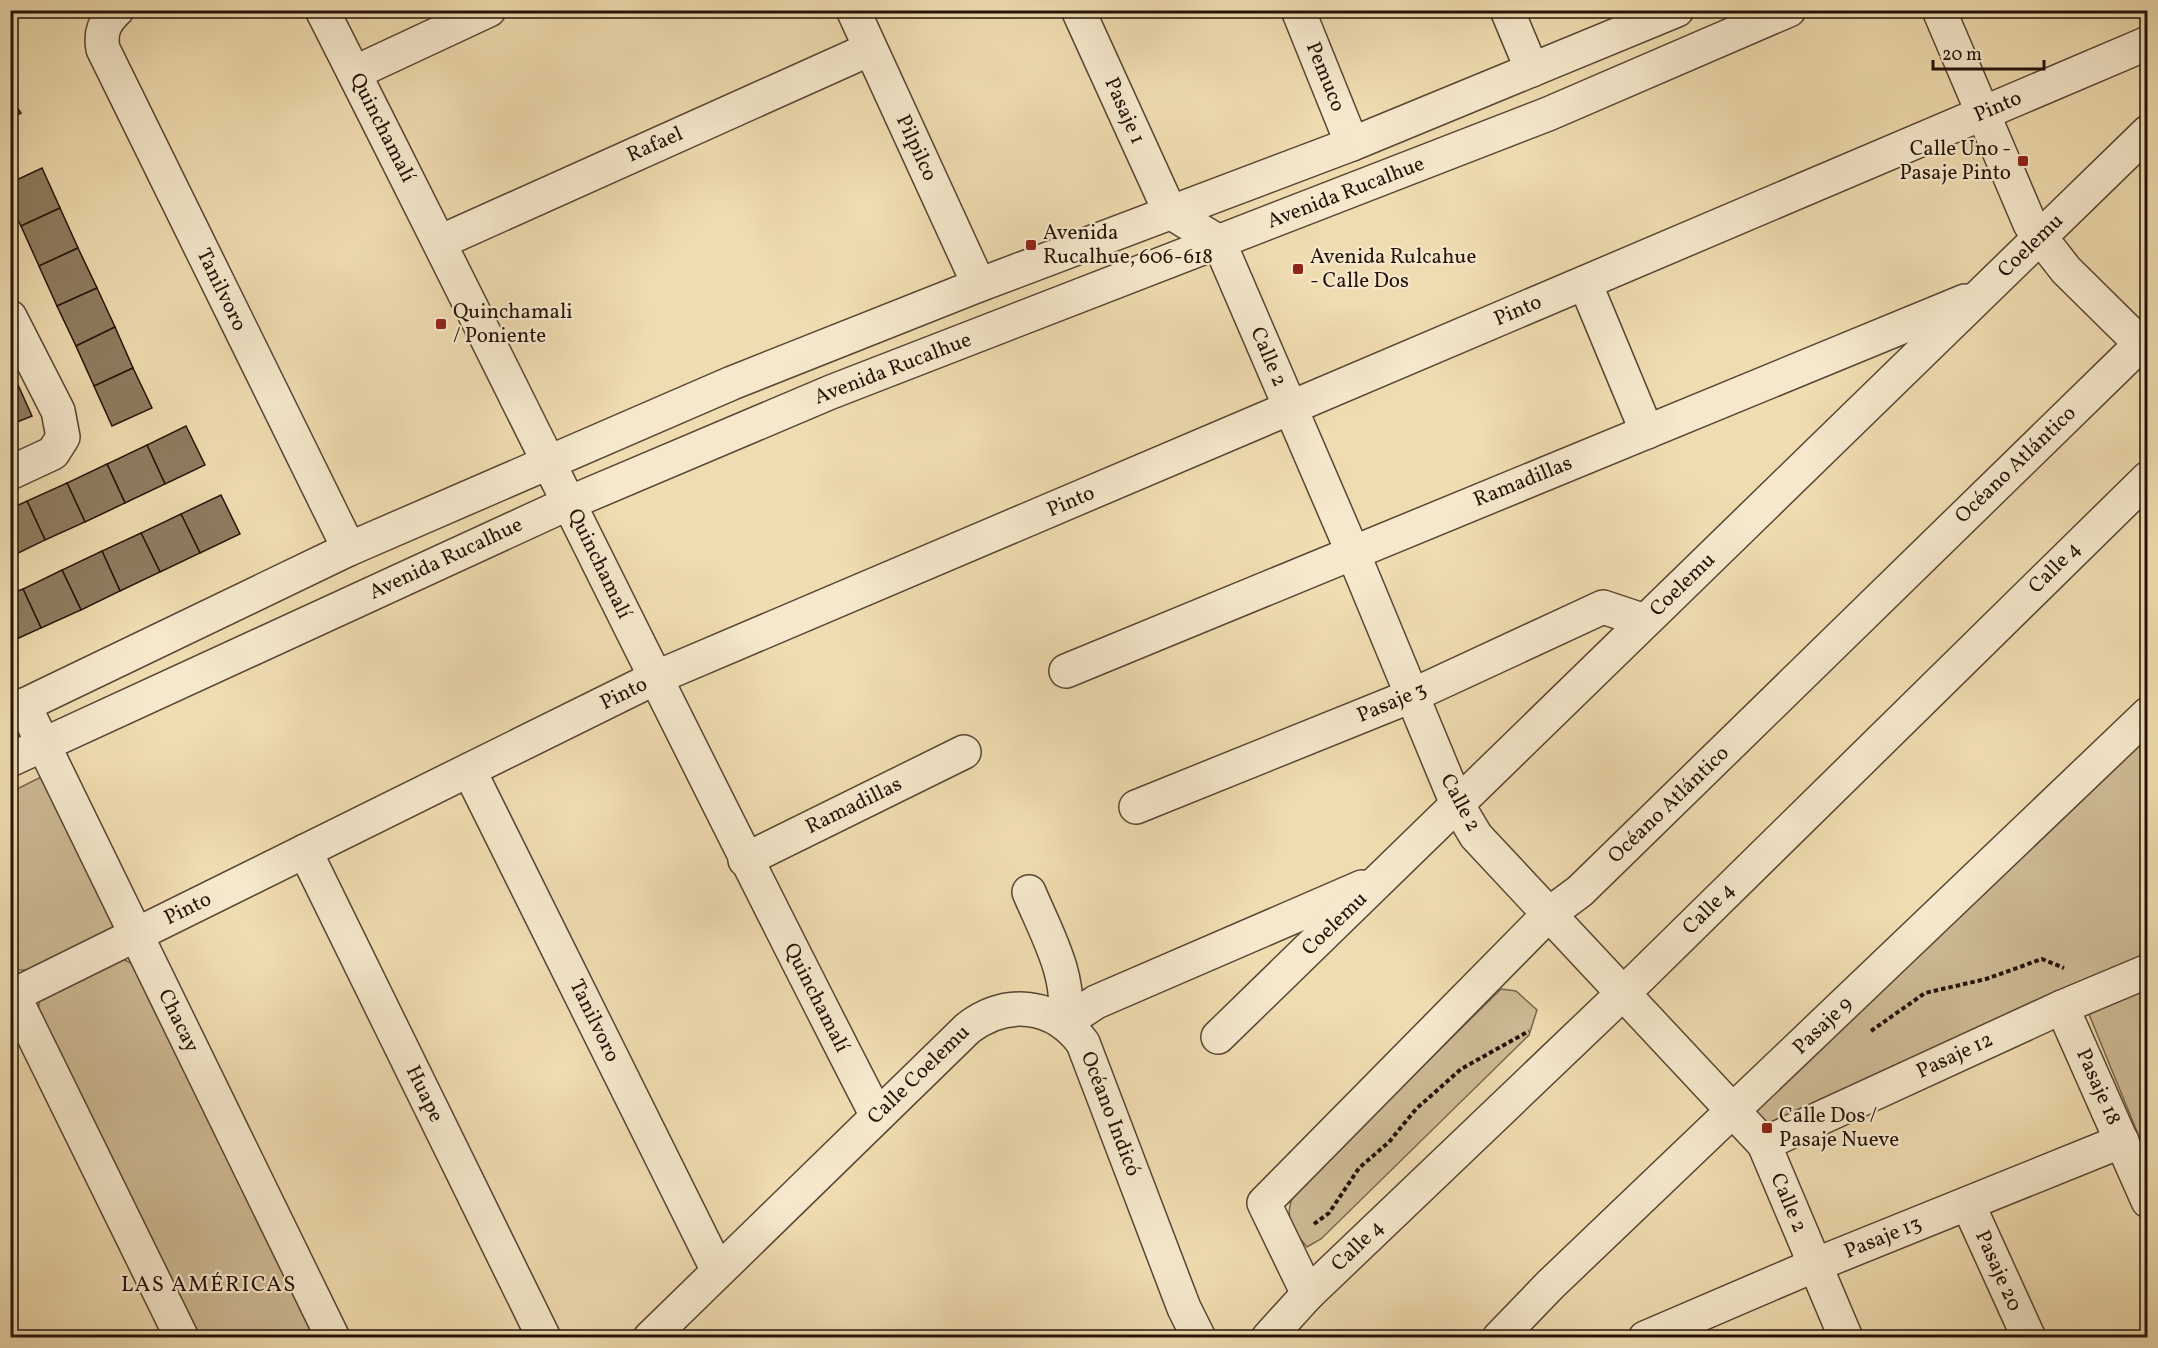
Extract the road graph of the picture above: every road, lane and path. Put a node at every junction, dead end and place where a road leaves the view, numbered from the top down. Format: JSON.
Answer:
{"nodes":[{"id":1,"x":322,"y":10,"type":"edge"},
{"id":2,"x":489,"y":10,"type":"edge"},
{"id":3,"x":853,"y":10,"type":"edge"},
{"id":4,"x":1078,"y":10,"type":"edge"},
{"id":5,"x":1298,"y":10,"type":"edge"},
{"id":6,"x":1508,"y":10,"type":"edge"},
{"id":7,"x":1677,"y":10,"type":"edge"},
{"id":8,"x":1789,"y":10,"type":"edge"},
{"id":9,"x":1939,"y":10,"type":"edge"},
{"id":10,"x":110,"y":19,"type":"edge"},
{"id":11,"x":2148,"y":43,"type":"edge"},
{"id":12,"x":870,"y":49,"type":"junction"},
{"id":13,"x":1532,"y":70,"type":"junction"},
{"id":14,"x":354,"y":73,"type":"junction"},
{"id":15,"x":1983,"y":113,"type":"junction"},
{"id":16,"x":2148,"y":132,"type":"edge"},
{"id":17,"x":1352,"y":144,"type":"junction"},
{"id":18,"x":1170,"y":212,"type":"junction"},
{"id":19,"x":2040,"y":237,"type":"junction"},
{"id":20,"x":440,"y":242,"type":"junction"},
{"id":21,"x":1219,"y":242,"type":"junction"},
{"id":22,"x":1585,"y":283,"type":"junction"},
{"id":23,"x":979,"y":285,"type":"junction"},
{"id":24,"x":1980,"y":295,"type":"junction"},
{"id":25,"x":10,"y":317,"type":"edge"},
{"id":26,"x":2145,"y":344,"type":"edge"},
{"id":27,"x":1290,"y":408,"type":"junction"},
{"id":28,"x":1647,"y":432,"type":"junction"},
{"id":29,"x":547,"y":463,"type":"junction"},
{"id":30,"x":10,"y":473,"type":"edge"},
{"id":31,"x":2148,"y":478,"type":"edge"},
{"id":32,"x":568,"y":503,"type":"junction"},
{"id":33,"x":349,"y":549,"type":"junction"},
{"id":34,"x":1353,"y":553,"type":"junction"},
{"id":35,"x":1645,"y":621,"type":"junction"},
{"id":36,"x":1066,"y":670,"type":"dead end"},
{"id":37,"x":655,"y":678,"type":"junction"},
{"id":38,"x":1411,"y":696,"type":"junction"},
{"id":39,"x":17,"y":708,"type":"edge"},
{"id":40,"x":2148,"y":714,"type":"edge"},
{"id":41,"x":43,"y":744,"type":"junction"},
{"id":42,"x":964,"y":752,"type":"dead end"},
{"id":43,"x":10,"y":760,"type":"edge"},
{"id":44,"x":469,"y":770,"type":"junction"},
{"id":45,"x":1456,"y":804,"type":"junction"},
{"id":46,"x":1136,"y":807,"type":"dead end"},
{"id":47,"x":305,"y":851,"type":"junction"},
{"id":48,"x":745,"y":860,"type":"junction"},
{"id":49,"x":1380,"y":880,"type":"junction"},
{"id":50,"x":1029,"y":892,"type":"dead end"},
{"id":51,"x":1549,"y":914,"type":"junction"},
{"id":52,"x":136,"y":935,"type":"junction"},
{"id":53,"x":2148,"y":971,"type":"edge"},
{"id":54,"x":1624,"y":992,"type":"junction"},
{"id":55,"x":12,"y":994,"type":"edge"},
{"id":56,"x":2073,"y":1002,"type":"junction"},
{"id":57,"x":1064,"y":1023,"type":"junction"},
{"id":58,"x":1536,"y":1028,"type":"dead end"},
{"id":59,"x":1218,"y":1037,"type":"dead end"},
{"id":60,"x":1863,"y":1037,"type":"dead end"},
{"id":61,"x":1734,"y":1110,"type":"junction"},
{"id":62,"x":877,"y":1116,"type":"junction"},
{"id":63,"x":2122,"y":1141,"type":"junction"},
{"id":64,"x":1764,"y":1144,"type":"junction"},
{"id":65,"x":2148,"y":1201,"type":"edge"},
{"id":66,"x":1968,"y":1204,"type":"junction"},
{"id":67,"x":1285,"y":1246,"type":"junction"},
{"id":68,"x":1815,"y":1265,"type":"junction"},
{"id":69,"x":718,"y":1271,"type":"junction"},
{"id":70,"x":1308,"y":1294,"type":"junction"},
{"id":71,"x":182,"y":1338,"type":"edge"},
{"id":72,"x":333,"y":1338,"type":"edge"},
{"id":73,"x":544,"y":1338,"type":"edge"},
{"id":74,"x":650,"y":1338,"type":"edge"},
{"id":75,"x":1199,"y":1338,"type":"edge"},
{"id":76,"x":1268,"y":1338,"type":"edge"},
{"id":77,"x":1499,"y":1338,"type":"edge"},
{"id":78,"x":1645,"y":1338,"type":"edge"},
{"id":79,"x":1846,"y":1338,"type":"edge"},
{"id":80,"x":2029,"y":1338,"type":"edge"}],
"edges":[{"from":1,"to":14,"type":"street","name":"Quinchamalí"},
{"from":2,"to":14,"type":"street"},
{"from":3,"to":12,"type":"street","name":"Pilpilco"},
{"from":4,"to":18,"type":"street","name":"Pasaje 1"},
{"from":5,"to":17,"type":"street","name":"Pemuco"},
{"from":6,"to":13,"type":"street"},
{"from":7,"to":13,"type":"street","name":"Avenida Rucalhue"},
{"from":8,"to":21,"type":"street","name":"Avenida Rucalhue"},
{"from":9,"to":15,"type":"street"},
{"from":10,"to":33,"type":"street","name":"Tanilvoro"},
{"from":11,"to":15,"type":"street","name":"Pinto"},
{"from":12,"to":20,"type":"street","name":"Rafael"},
{"from":12,"to":23,"type":"street","name":"Pilpilco"},
{"from":13,"to":17,"type":"street","name":"Avenida Rucalhue"},
{"from":14,"to":20,"type":"street","name":"Quinchamalí"},
{"from":15,"to":19,"type":"street"},
{"from":15,"to":22,"type":"street","name":"Pinto"},
{"from":16,"to":19,"type":"street","name":"Coelemu"},
{"from":17,"to":18,"type":"street","name":"Avenida Rucalhue"},
{"from":18,"to":21,"type":"street"},
{"from":18,"to":23,"type":"street","name":"Avenida Rucalhue"},
{"from":19,"to":24,"type":"street","name":"Coelemu"},
{"from":19,"to":26,"type":"street"},
{"from":20,"to":29,"type":"street","name":"Quinchamalí"},
{"from":21,"to":27,"type":"street","name":"Calle 2"},
{"from":21,"to":32,"type":"street","name":"Avenida Rucalhue"},
{"from":22,"to":27,"type":"street","name":"Pinto"},
{"from":22,"to":28,"type":"street"},
{"from":23,"to":29,"type":"street","name":"Avenida Rucalhue"},
{"from":24,"to":28,"type":"street","name":"Ramadillas"},
{"from":24,"to":35,"type":"street","name":"Coelemu"},
{"from":25,"to":30,"type":"street"},
{"from":26,"to":51,"type":"street","name":"Océano Atlántico"},
{"from":27,"to":34,"type":"street","name":"Calle 2"},
{"from":27,"to":37,"type":"street","name":"Pinto"},
{"from":28,"to":34,"type":"street","name":"Ramadillas"},
{"from":29,"to":32,"type":"street","name":"Quinchamalí"},
{"from":29,"to":33,"type":"street","name":"Avenida Rucalhue"},
{"from":31,"to":54,"type":"street","name":"Calle 4"},
{"from":32,"to":37,"type":"street","name":"Quinchamalí"},
{"from":32,"to":41,"type":"street","name":"Avenida Rucalhue"},
{"from":33,"to":39,"type":"street","name":"Avenida Rucalhue"},
{"from":34,"to":36,"type":"street","name":"Ramadillas"},
{"from":34,"to":38,"type":"street","name":"Calle 2"},
{"from":35,"to":38,"type":"street","name":"Pasaje 3"},
{"from":35,"to":45,"type":"street","name":"Coelemu"},
{"from":37,"to":44,"type":"street","name":"Pinto"},
{"from":37,"to":48,"type":"street","name":"Quinchamalí"},
{"from":38,"to":45,"type":"street","name":"Calle 2"},
{"from":38,"to":46,"type":"street","name":"Pasaje 3"},
{"from":39,"to":41,"type":"street","name":"Chacay"},
{"from":40,"to":61,"type":"street","name":"Pasaje 9"},
{"from":41,"to":43,"type":"street","name":"Avenida Rucalhue"},
{"from":41,"to":52,"type":"street","name":"Chacay"},
{"from":42,"to":48,"type":"street","name":"Ramadillas"},
{"from":44,"to":47,"type":"street","name":"Pinto"},
{"from":44,"to":69,"type":"street","name":"Tanilvoro"},
{"from":45,"to":49,"type":"street","name":"Coelemu"},
{"from":45,"to":51,"type":"street","name":"Calle 2"},
{"from":47,"to":52,"type":"street","name":"Pinto"},
{"from":47,"to":73,"type":"street","name":"Huape"},
{"from":48,"to":62,"type":"street","name":"Quinchamalí"},
{"from":49,"to":57,"type":"street"},
{"from":49,"to":59,"type":"street","name":"Coelemu"},
{"from":50,"to":57,"type":"street"},
{"from":51,"to":54,"type":"street","name":"Calle 2"},
{"from":51,"to":67,"type":"street","name":"Océano Atlántico"},
{"from":52,"to":55,"type":"street","name":"Pinto"},
{"from":52,"to":72,"type":"street","name":"Chacay"},
{"from":53,"to":56,"type":"street","name":"Pasaje 12"},
{"from":54,"to":61,"type":"street","name":"Calle 2"},
{"from":54,"to":70,"type":"street","name":"Calle 4"},
{"from":55,"to":71,"type":"street"},
{"from":56,"to":60,"type":"path"},
{"from":56,"to":63,"type":"street","name":"Pasaje 18"},
{"from":56,"to":64,"type":"street","name":"Pasaje 12"},
{"from":57,"to":62,"type":"street","name":"Calle Coelemu"},
{"from":57,"to":75,"type":"street","name":"Océano Indicó"},
{"from":58,"to":67,"type":"path"},
{"from":61,"to":64,"type":"street","name":"Calle 2"},
{"from":61,"to":77,"type":"street","name":"Pasaje 9"},
{"from":62,"to":69,"type":"street","name":"Calle Coelemu"},
{"from":63,"to":65,"type":"street","name":"Pasaje 18"},
{"from":63,"to":66,"type":"street","name":"Pasaje 13"},
{"from":64,"to":68,"type":"street","name":"Calle 2"},
{"from":66,"to":68,"type":"street","name":"Pasaje 13"},
{"from":66,"to":80,"type":"street","name":"Pasaje 20"},
{"from":67,"to":70,"type":"street","name":"Océano Atlántico"},
{"from":68,"to":78,"type":"street","name":"Pasaje 13"},
{"from":68,"to":79,"type":"street","name":"Calle 2"},
{"from":69,"to":74,"type":"street","name":"Calle Coelemu"},
{"from":70,"to":76,"type":"street","name":"Calle 4"}]}
